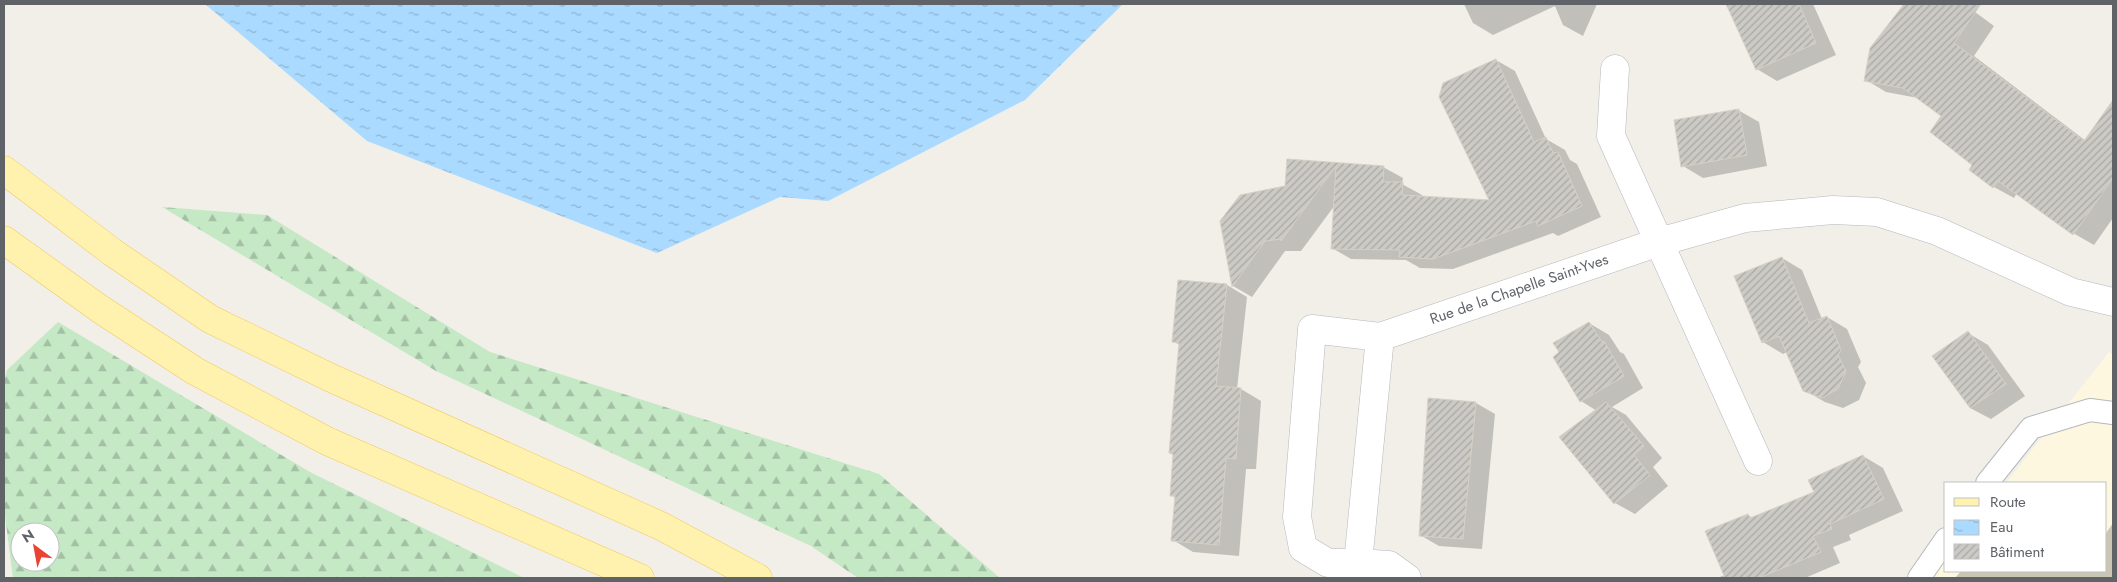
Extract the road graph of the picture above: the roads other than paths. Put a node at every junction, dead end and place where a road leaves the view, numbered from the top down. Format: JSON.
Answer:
{"nodes":[{"id":1,"x":1615,"y":69,"type":"dead end"},
{"id":2,"x":4,"y":170,"type":"edge"},
{"id":3,"x":4,"y":240,"type":"edge"},
{"id":4,"x":1659,"y":242,"type":"junction"},
{"id":5,"x":2113,"y":302,"type":"edge"},
{"id":6,"x":1380,"y":337,"type":"junction"},
{"id":7,"x":2113,"y":413,"type":"edge"},
{"id":8,"x":1758,"y":460,"type":"dead end"},
{"id":9,"x":1988,"y":482,"type":"edge"},
{"id":10,"x":1944,"y":542,"type":"edge"},
{"id":11,"x":1358,"y":563,"type":"junction"},
{"id":12,"x":640,"y":578,"type":"edge"},
{"id":13,"x":758,"y":578,"type":"edge"},
{"id":14,"x":1407,"y":578,"type":"edge"},
{"id":15,"x":1918,"y":578,"type":"edge"}],
"edges":[{"from":1,"to":4,"type":"street"},
{"from":2,"to":13,"type":"main road"},
{"from":3,"to":12,"type":"main road"},
{"from":4,"to":5,"type":"street","name":"Rue de la Chapelle Saint-Yves"},
{"from":4,"to":6,"type":"street","name":"Rue de la Chapelle Saint-Yves"},
{"from":4,"to":8,"type":"street"},
{"from":6,"to":11,"type":"street"},
{"from":6,"to":11,"type":"street","name":"Rue de la Chapelle Saint-Yves"},
{"from":7,"to":9,"type":"lane"},
{"from":10,"to":15,"type":"lane"},
{"from":11,"to":14,"type":"street","name":"Rue de la Chapelle Saint-Yves"}]}
